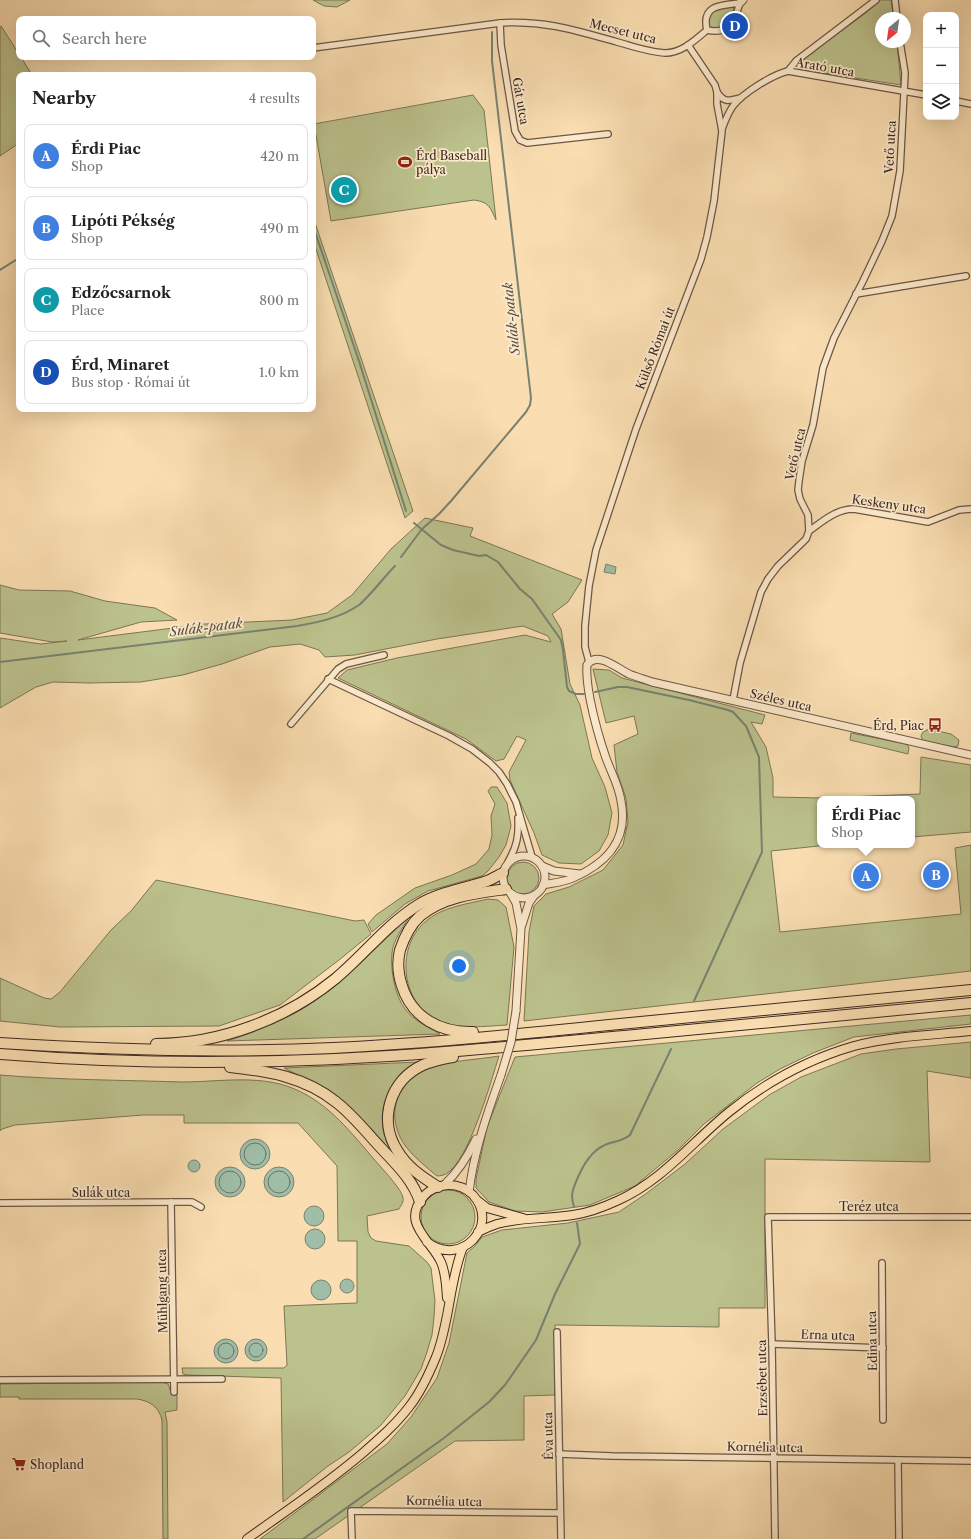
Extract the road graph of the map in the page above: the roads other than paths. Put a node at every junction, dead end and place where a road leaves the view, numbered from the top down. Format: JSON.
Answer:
{"nodes":[{"id":1,"x":876,"y":0,"type":"edge"},
{"id":2,"x":895,"y":0,"type":"edge"},
{"id":3,"x":742,"y":1,"type":"edge"},
{"id":4,"x":896,"y":12,"type":"edge"},
{"id":5,"x":500,"y":23,"type":"junction"},
{"id":6,"x":707,"y":30,"type":"junction"},
{"id":7,"x":688,"y":45,"type":"junction"},
{"id":8,"x":316,"y":48,"type":"edge"},
{"id":9,"x":901,"y":48,"type":"edge"},
{"id":10,"x":788,"y":71,"type":"junction"},
{"id":11,"x":904,"y":91,"type":"junction"},
{"id":12,"x":717,"y":92,"type":"junction"},
{"id":13,"x":923,"y":94,"type":"edge"},
{"id":14,"x":740,"y":98,"type":"junction"},
{"id":15,"x":959,"y":102,"type":"edge"},
{"id":16,"x":971,"y":104,"type":"edge"},
{"id":17,"x":722,"y":131,"type":"junction"},
{"id":18,"x":608,"y":134,"type":"dead end"},
{"id":19,"x":966,"y":276,"type":"dead end"},
{"id":20,"x":856,"y":294,"type":"junction"},
{"id":21,"x":971,"y":510,"type":"edge"},
{"id":22,"x":809,"y":532,"type":"junction"},
{"id":23,"x":384,"y":655,"type":"dead end"},
{"id":24,"x":589,"y":662,"type":"junction"},
{"id":25,"x":328,"y":679,"type":"junction"},
{"id":26,"x":733,"y":700,"type":"junction"},
{"id":27,"x":291,"y":724,"type":"dead end"},
{"id":28,"x":971,"y":755,"type":"edge"},
{"id":29,"x":518,"y":812,"type":"junction"},
{"id":30,"x":532,"y":857,"type":"junction"},
{"id":31,"x":508,"y":862,"type":"junction"},
{"id":32,"x":542,"y":866,"type":"junction"},
{"id":33,"x":503,"y":873,"type":"junction"},
{"id":34,"x":580,"y":874,"type":"junction"},
{"id":35,"x":543,"y":885,"type":"junction"},
{"id":36,"x":508,"y":891,"type":"junction"},
{"id":37,"x":535,"y":895,"type":"junction"},
{"id":38,"x":521,"y":929,"type":"junction"},
{"id":39,"x":971,"y":990,"type":"edge"},
{"id":40,"x":971,"y":1003,"type":"edge"},
{"id":41,"x":971,"y":1031,"type":"edge"},
{"id":42,"x":504,"y":1035,"type":"junction"},
{"id":43,"x":0,"y":1043,"type":"edge"},
{"id":44,"x":84,"y":1048,"type":"junction"},
{"id":45,"x":499,"y":1048,"type":"junction"},
{"id":46,"x":0,"y":1054,"type":"edge"},
{"id":47,"x":166,"y":1061,"type":"junction"},
{"id":48,"x":482,"y":1128,"type":"junction"},
{"id":49,"x":441,"y":1186,"type":"junction"},
{"id":50,"x":469,"y":1192,"type":"junction"},
{"id":51,"x":477,"y":1200,"type":"junction"},
{"id":52,"x":171,"y":1202,"type":"junction"},
{"id":53,"x":420,"y":1202,"type":"junction"},
{"id":54,"x":0,"y":1203,"type":"edge"},
{"id":55,"x":201,"y":1207,"type":"dead end"},
{"id":56,"x":768,"y":1217,"type":"joint"},
{"id":57,"x":971,"y":1217,"type":"edge"},
{"id":58,"x":528,"y":1219,"type":"junction"},
{"id":59,"x":478,"y":1232,"type":"junction"},
{"id":60,"x":427,"y":1242,"type":"junction"},
{"id":61,"x":463,"y":1248,"type":"junction"},
{"id":62,"x":882,"y":1263,"type":"dead end"},
{"id":63,"x":448,"y":1309,"type":"junction"},
{"id":64,"x":557,"y":1332,"type":"dead end"},
{"id":65,"x":772,"y":1344,"type":"junction"},
{"id":66,"x":883,"y":1348,"type":"junction"},
{"id":67,"x":174,"y":1379,"type":"junction"},
{"id":68,"x":222,"y":1379,"type":"dead end"},
{"id":69,"x":0,"y":1380,"type":"edge"},
{"id":70,"x":174,"y":1392,"type":"dead end"},
{"id":71,"x":883,"y":1420,"type":"dead end"},
{"id":72,"x":559,"y":1454,"type":"junction"},
{"id":73,"x":774,"y":1458,"type":"junction"},
{"id":74,"x":898,"y":1460,"type":"junction"},
{"id":75,"x":971,"y":1461,"type":"edge"},
{"id":76,"x":560,"y":1513,"type":"junction"},
{"id":77,"x":247,"y":1539,"type":"edge"},
{"id":78,"x":352,"y":1539,"type":"edge"},
{"id":79,"x":561,"y":1539,"type":"edge"},
{"id":80,"x":775,"y":1539,"type":"edge"},
{"id":81,"x":899,"y":1539,"type":"edge"}],
"edges":[{"from":1,"to":10,"type":"street"},
{"from":2,"to":4,"type":"street"},
{"from":3,"to":6,"type":"street"},
{"from":3,"to":6,"type":"street"},
{"from":5,"to":7,"type":"street","name":"Mecset utca"},
{"from":5,"to":8,"type":"street","name":"Mecset utca"},
{"from":5,"to":18,"type":"street","name":"Gát utca"},
{"from":6,"to":7,"type":"street","name":"Mecset utca"},
{"from":7,"to":12,"type":"street","name":"Külső Római út"},
{"from":9,"to":11,"type":"street","name":"Vető utca"},
{"from":10,"to":11,"type":"street","name":"Arató utca"},
{"from":10,"to":14,"type":"street","name":"Arató utca"},
{"from":11,"to":13,"type":"street","name":"Arató utca"},
{"from":11,"to":20,"type":"street","name":"Vető utca"},
{"from":12,"to":14,"type":"street"},
{"from":12,"to":17,"type":"street","name":"Külső Római út"},
{"from":14,"to":17,"type":"street","name":"Arató utca"},
{"from":15,"to":16,"type":"street"},
{"from":17,"to":24,"type":"street","name":"Külső Római út"},
{"from":19,"to":20,"type":"street"},
{"from":20,"to":22,"type":"street","name":"Vető utca"},
{"from":21,"to":22,"type":"street","name":"Keskeny utca"},
{"from":22,"to":26,"type":"street"},
{"from":23,"to":25,"type":"street"},
{"from":24,"to":26,"type":"street","name":"Széles utca"},
{"from":24,"to":34,"type":"street"},
{"from":25,"to":27,"type":"street"},
{"from":25,"to":29,"type":"street"},
{"from":26,"to":28,"type":"street","name":"Széles utca"},
{"from":29,"to":30,"type":"street"},
{"from":29,"to":31,"type":"street"},
{"from":30,"to":31,"type":"street"},
{"from":30,"to":32,"type":"street"},
{"from":31,"to":33,"type":"street"},
{"from":32,"to":34,"type":"street"},
{"from":32,"to":35,"type":"street"},
{"from":33,"to":36,"type":"street"},
{"from":33,"to":44,"type":"highway"},
{"from":34,"to":35,"type":"street"},
{"from":35,"to":37,"type":"street"},
{"from":36,"to":37,"type":"street"},
{"from":36,"to":38,"type":"street"},
{"from":36,"to":42,"type":"highway"},
{"from":37,"to":38,"type":"street"},
{"from":38,"to":48,"type":"street","bridge":true},
{"from":39,"to":42,"type":"highway"},
{"from":40,"to":45,"type":"highway"},
{"from":41,"to":58,"type":"main road"},
{"from":42,"to":44,"type":"highway"},
{"from":43,"to":44,"type":"highway"},
{"from":45,"to":47,"type":"highway"},
{"from":45,"to":49,"type":"highway"},
{"from":46,"to":47,"type":"highway"},
{"from":47,"to":53,"type":"highway"},
{"from":48,"to":49,"type":"street"},
{"from":48,"to":50,"type":"street"},
{"from":49,"to":50,"type":"main road"},
{"from":49,"to":53,"type":"main road"},
{"from":50,"to":51,"type":"main road"},
{"from":51,"to":58,"type":"main road"},
{"from":51,"to":59,"type":"main road"},
{"from":52,"to":54,"type":"street","name":"Sulák utca"},
{"from":52,"to":55,"type":"street","name":"Sulák utca"},
{"from":52,"to":67,"type":"street","name":"Mühlgang utca"},
{"from":53,"to":60,"type":"main road"},
{"from":56,"to":57,"type":"street","name":"Teréz utca"},
{"from":56,"to":65,"type":"street","name":"Erzsébet utca"},
{"from":58,"to":59,"type":"main road"},
{"from":59,"to":61,"type":"main road"},
{"from":60,"to":61,"type":"main road"},
{"from":60,"to":63,"type":"main road"},
{"from":61,"to":63,"type":"main road"},
{"from":62,"to":66,"type":"street","name":"Edina utca"},
{"from":63,"to":77,"type":"main road"},
{"from":64,"to":72,"type":"street","name":"Éva utca"},
{"from":65,"to":66,"type":"street","name":"Erna utca"},
{"from":65,"to":73,"type":"street","name":"Erzsébet utca"},
{"from":66,"to":71,"type":"street","name":"Edina utca"},
{"from":67,"to":68,"type":"street"},
{"from":67,"to":69,"type":"street"},
{"from":67,"to":70,"type":"street","name":"Mühlgang utca"},
{"from":72,"to":73,"type":"street","name":"Kornélia utca"},
{"from":72,"to":76,"type":"street","name":"Éva utca"},
{"from":73,"to":74,"type":"street","name":"Kornélia utca"},
{"from":73,"to":80,"type":"street","name":"Erzsébet utca"},
{"from":74,"to":75,"type":"street","name":"Kornélia utca"},
{"from":74,"to":81,"type":"street"},
{"from":76,"to":78,"type":"street","name":"Kornélia utca"},
{"from":76,"to":79,"type":"street","name":"Éva utca"}]}
